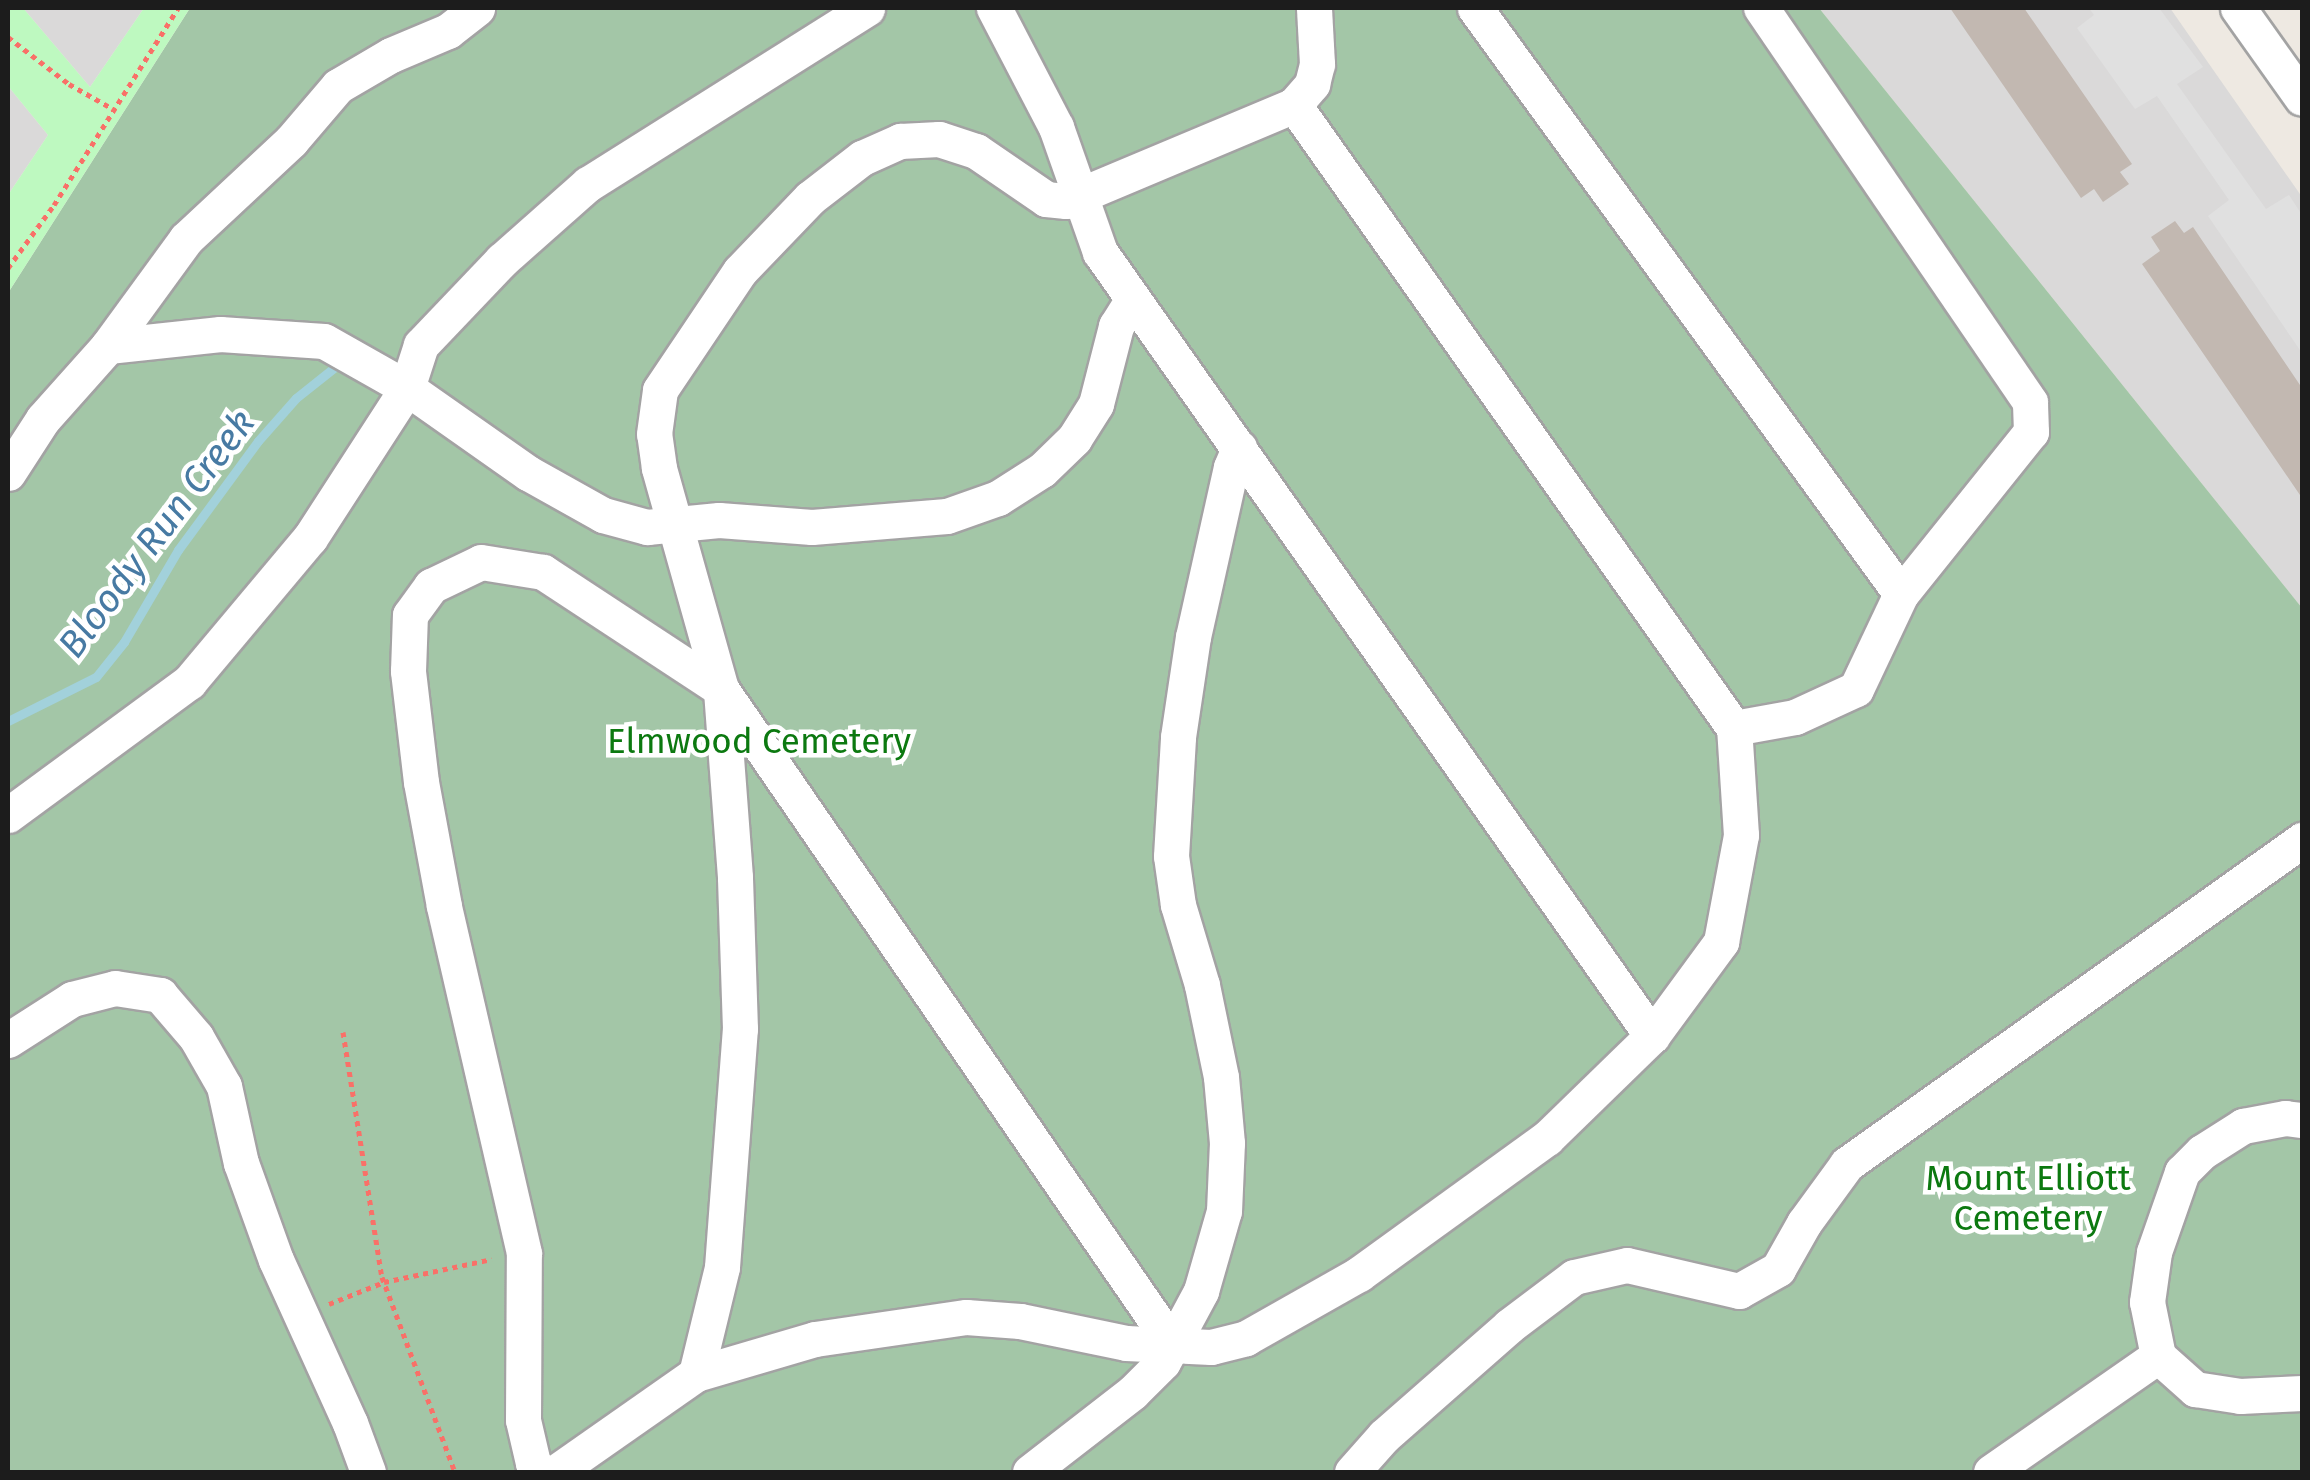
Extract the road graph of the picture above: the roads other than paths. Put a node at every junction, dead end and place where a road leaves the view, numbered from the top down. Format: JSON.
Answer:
{"nodes":[{"id":1,"x":478,"y":8,"type":"edge"},
{"id":2,"x":867,"y":8,"type":"edge"},
{"id":3,"x":994,"y":8,"type":"edge"},
{"id":4,"x":1314,"y":8,"type":"edge"},
{"id":5,"x":1475,"y":8,"type":"edge"},
{"id":6,"x":1761,"y":8,"type":"edge"},
{"id":7,"x":2238,"y":8,"type":"edge"},
{"id":8,"x":2302,"y":98,"type":"edge"},
{"id":9,"x":1294,"y":106,"type":"junction"},
{"id":10,"x":1080,"y":196,"type":"junction"},
{"id":11,"x":1132,"y":300,"type":"junction"},
{"id":12,"x":108,"y":346,"type":"junction"},
{"id":13,"x":407,"y":388,"type":"junction"},
{"id":14,"x":1240,"y":448,"type":"junction"},
{"id":15,"x":8,"y":473,"type":"edge"},
{"id":16,"x":674,"y":527,"type":"junction"},
{"id":17,"x":1901,"y":594,"type":"junction"},
{"id":18,"x":721,"y":688,"type":"junction"},
{"id":19,"x":1734,"y":728,"type":"junction"},
{"id":20,"x":8,"y":815,"type":"edge"},
{"id":21,"x":2302,"y":840,"type":"edge"},
{"id":22,"x":1652,"y":1036,"type":"junction"},
{"id":23,"x":8,"y":1040,"type":"edge"},
{"id":24,"x":2302,"y":1120,"type":"edge"},
{"id":25,"x":1174,"y":1347,"type":"junction"},
{"id":26,"x":2158,"y":1356,"type":"junction"},
{"id":27,"x":696,"y":1374,"type":"junction"},
{"id":28,"x":2302,"y":1393,"type":"edge"},
{"id":29,"x":368,"y":1472,"type":"edge"},
{"id":30,"x":540,"y":1472,"type":"edge"},
{"id":31,"x":556,"y":1472,"type":"edge"},
{"id":32,"x":1030,"y":1472,"type":"edge"},
{"id":33,"x":1352,"y":1472,"type":"edge"},
{"id":34,"x":1991,"y":1472,"type":"edge"}],
"edges":[{"from":1,"to":12,"type":"street"},
{"from":2,"to":13,"type":"street"},
{"from":3,"to":10,"type":"street"},
{"from":4,"to":9,"type":"street"},
{"from":5,"to":17,"type":"street"},
{"from":6,"to":17,"type":"street"},
{"from":7,"to":8,"type":"street"},
{"from":9,"to":10,"type":"street"},
{"from":9,"to":19,"type":"street"},
{"from":10,"to":11,"type":"street"},
{"from":10,"to":16,"type":"street"},
{"from":11,"to":14,"type":"street"},
{"from":11,"to":16,"type":"street"},
{"from":12,"to":13,"type":"street"},
{"from":12,"to":15,"type":"street"},
{"from":13,"to":16,"type":"street"},
{"from":13,"to":20,"type":"street"},
{"from":14,"to":22,"type":"street"},
{"from":14,"to":25,"type":"street"},
{"from":16,"to":18,"type":"street"},
{"from":17,"to":19,"type":"street"},
{"from":18,"to":25,"type":"street"},
{"from":18,"to":27,"type":"street"},
{"from":18,"to":30,"type":"street"},
{"from":19,"to":22,"type":"street"},
{"from":21,"to":33,"type":"street"},
{"from":22,"to":25,"type":"street"},
{"from":23,"to":29,"type":"street"},
{"from":24,"to":26,"type":"street"},
{"from":25,"to":27,"type":"street"},
{"from":25,"to":32,"type":"street"},
{"from":26,"to":28,"type":"street"},
{"from":26,"to":34,"type":"street"},
{"from":27,"to":31,"type":"street"}]}
